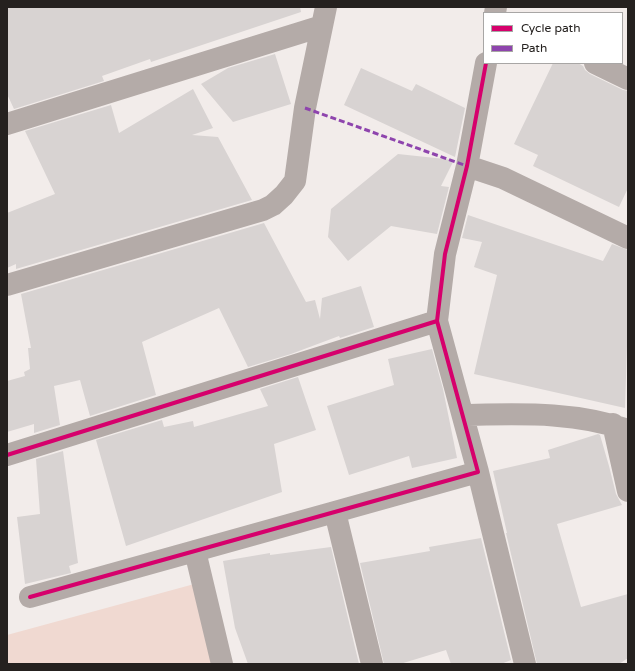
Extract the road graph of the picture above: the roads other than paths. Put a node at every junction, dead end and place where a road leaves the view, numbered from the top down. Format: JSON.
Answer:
{"nodes":[{"id":1,"x":324,"y":16,"type":"edge"},
{"id":2,"x":486,"y":64,"type":"edge"},
{"id":3,"x":597,"y":64,"type":"edge"},
{"id":4,"x":628,"y":79,"type":"edge"},
{"id":5,"x":7,"y":124,"type":"edge"},
{"id":6,"x":467,"y":166,"type":"junction"},
{"id":7,"x":628,"y":238,"type":"edge"},
{"id":8,"x":7,"y":285,"type":"edge"},
{"id":9,"x":437,"y":321,"type":"junction"},
{"id":10,"x":463,"y":415,"type":"junction"},
{"id":11,"x":620,"y":427,"type":"edge"},
{"id":12,"x":7,"y":455,"type":"edge"},
{"id":13,"x":478,"y":472,"type":"junction"},
{"id":14,"x":628,"y":491,"type":"edge"},
{"id":15,"x":335,"y":512,"type":"junction"},
{"id":16,"x":194,"y":551,"type":"junction"},
{"id":17,"x":30,"y":597,"type":"dead end"},
{"id":18,"x":222,"y":664,"type":"edge"},
{"id":19,"x":372,"y":664,"type":"edge"},
{"id":20,"x":525,"y":664,"type":"edge"}],
"edges":[{"from":1,"to":5,"type":"street"},
{"from":1,"to":8,"type":"street"},
{"from":2,"to":6,"type":"street"},
{"from":3,"to":4,"type":"street"},
{"from":6,"to":7,"type":"street"},
{"from":6,"to":9,"type":"street"},
{"from":9,"to":10,"type":"street"},
{"from":9,"to":12,"type":"street"},
{"from":10,"to":11,"type":"street"},
{"from":10,"to":13,"type":"street"},
{"from":11,"to":14,"type":"street"},
{"from":13,"to":15,"type":"street"},
{"from":13,"to":20,"type":"street"},
{"from":15,"to":16,"type":"street"},
{"from":15,"to":19,"type":"street"},
{"from":16,"to":17,"type":"street"},
{"from":16,"to":18,"type":"street"}]}
